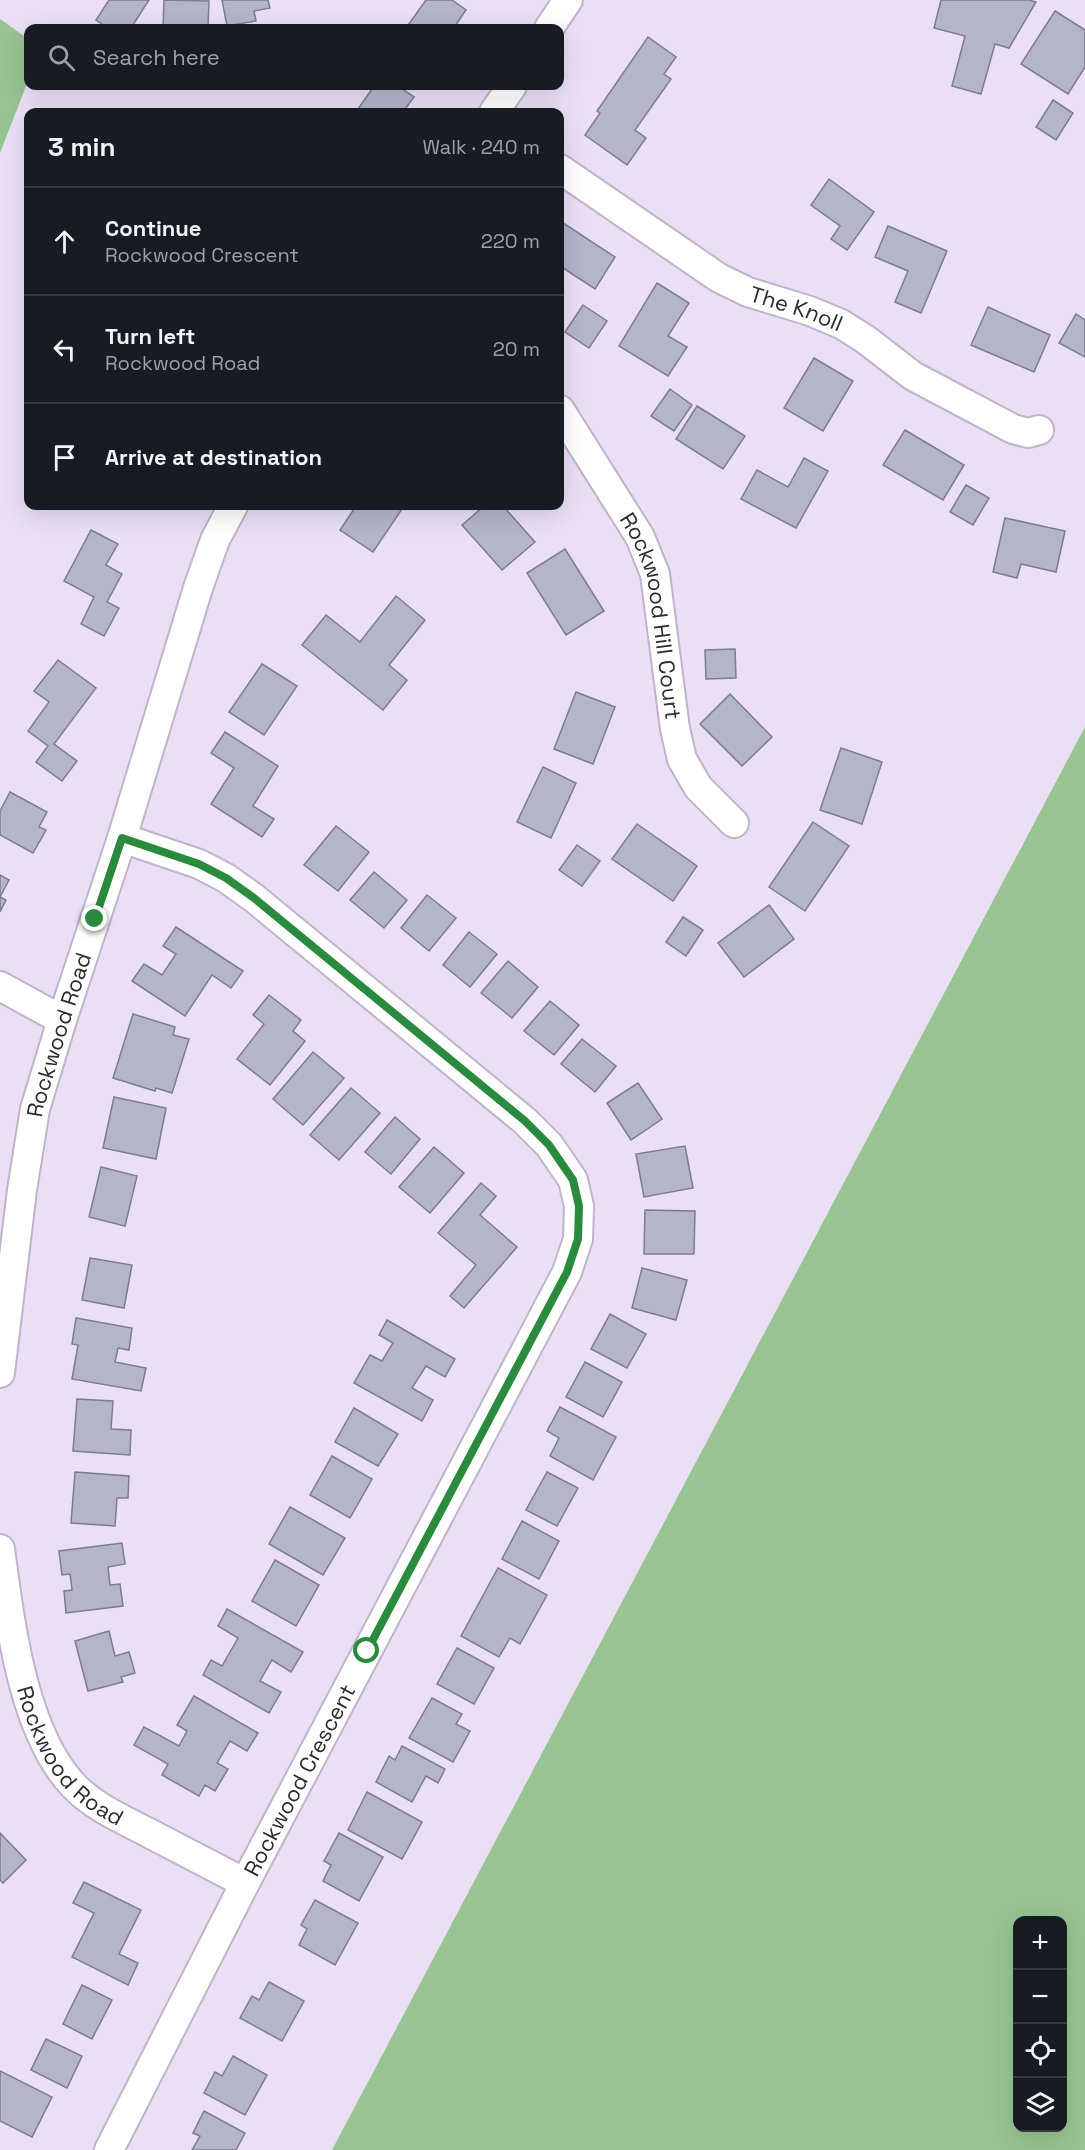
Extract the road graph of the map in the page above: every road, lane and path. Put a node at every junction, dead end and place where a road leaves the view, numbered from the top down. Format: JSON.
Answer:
{"nodes":[{"id":1,"x":568,"y":0,"type":"edge"},
{"id":2,"x":552,"y":24,"type":"edge"},
{"id":3,"x":509,"y":90,"type":"edge"},
{"id":4,"x":497,"y":108,"type":"edge"},
{"id":5,"x":564,"y":172,"type":"edge"},
{"id":6,"x":564,"y":416,"type":"edge"},
{"id":7,"x":1039,"y":430,"type":"dead end"},
{"id":8,"x":231,"y":510,"type":"edge"},
{"id":9,"x":734,"y":823,"type":"dead end"},
{"id":10,"x":122,"y":838,"type":"junction"},
{"id":11,"x":0,"y":986,"type":"edge"},
{"id":12,"x":62,"y":1020,"type":"junction"},
{"id":13,"x":0,"y":1373,"type":"edge"},
{"id":14,"x":0,"y":1549,"type":"edge"},
{"id":15,"x":245,"y":1883,"type":"junction"},
{"id":16,"x":109,"y":2150,"type":"edge"}],
"edges":[{"from":1,"to":2,"type":"street"},
{"from":3,"to":4,"type":"street"},
{"from":5,"to":7,"type":"street","name":"The Knoll"},
{"from":6,"to":9,"type":"street","name":"Rockwood Hill Court"},
{"from":8,"to":10,"type":"street","name":"Rockwood Road"},
{"from":10,"to":12,"type":"street","name":"Rockwood Road"},
{"from":10,"to":15,"type":"street","name":"Rockwood Crescent"},
{"from":11,"to":12,"type":"street"},
{"from":12,"to":13,"type":"street","name":"Rockwood Road"},
{"from":14,"to":15,"type":"street","name":"Rockwood Road"},
{"from":15,"to":16,"type":"street","name":"Rockwood Crescent"}]}
